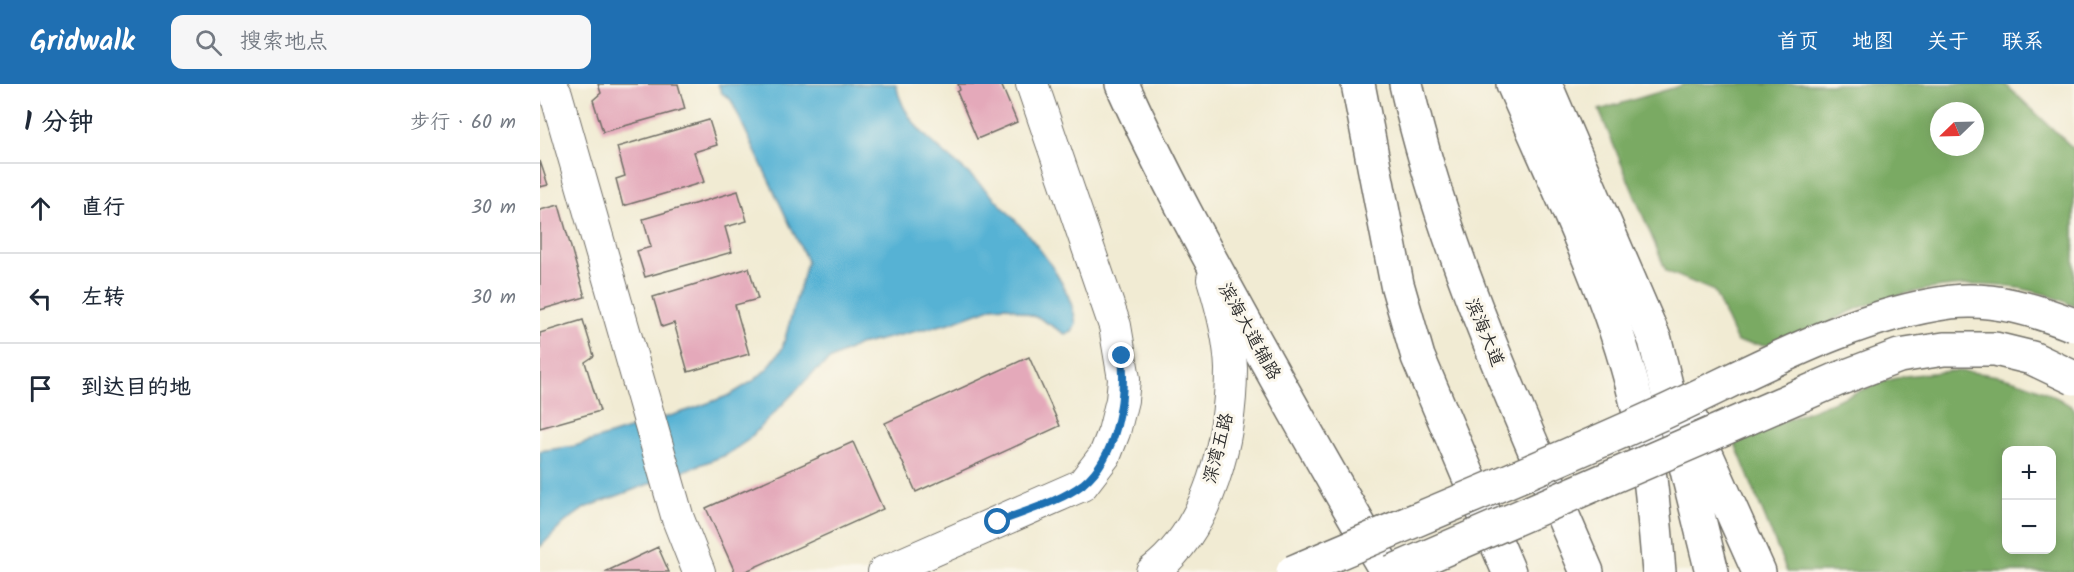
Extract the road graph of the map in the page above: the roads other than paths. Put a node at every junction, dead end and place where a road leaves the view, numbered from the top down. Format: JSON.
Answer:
{"nodes":[{"id":1,"x":549,"y":84,"type":"edge"},
{"id":2,"x":1032,"y":84,"type":"edge"},
{"id":3,"x":1122,"y":84,"type":"edge"},
{"id":4,"x":1358,"y":84,"type":"edge"},
{"id":5,"x":1406,"y":84,"type":"edge"},
{"id":6,"x":1513,"y":84,"type":"edge"},
{"id":7,"x":1545,"y":84,"type":"edge"},
{"id":8,"x":1198,"y":239,"type":"junction"},
{"id":9,"x":2074,"y":325,"type":"edge"},
{"id":10,"x":1655,"y":339,"type":"junction"},
{"id":11,"x":2074,"y":378,"type":"edge"},
{"id":12,"x":699,"y":572,"type":"edge"},
{"id":13,"x":884,"y":572,"type":"edge"},
{"id":14,"x":1152,"y":572,"type":"edge"},
{"id":15,"x":1293,"y":572,"type":"edge"},
{"id":16,"x":1390,"y":572,"type":"edge"},
{"id":17,"x":1509,"y":572,"type":"edge"},
{"id":18,"x":1587,"y":572,"type":"edge"},
{"id":19,"x":1659,"y":572,"type":"edge"},
{"id":20,"x":1712,"y":572,"type":"edge"},
{"id":21,"x":1759,"y":572,"type":"edge"}],
"edges":[{"from":1,"to":12,"type":"street"},
{"from":2,"to":13,"type":"street"},
{"from":3,"to":8,"type":"main road","name":"滨海大道辅路"},
{"from":4,"to":17,"type":"main road"},
{"from":5,"to":18,"type":"main road","name":"滨海大道"},
{"from":6,"to":19,"type":"main road"},
{"from":7,"to":10,"type":"main road"},
{"from":8,"to":14,"type":"street","name":"深湾五路"},
{"from":8,"to":16,"type":"main road","name":"滨海大道辅路"},
{"from":9,"to":15,"type":"main road","bridge":true},
{"from":10,"to":20,"type":"main road"},
{"from":10,"to":21,"type":"main road"},
{"from":11,"to":16,"type":"main road","bridge":true}]}
